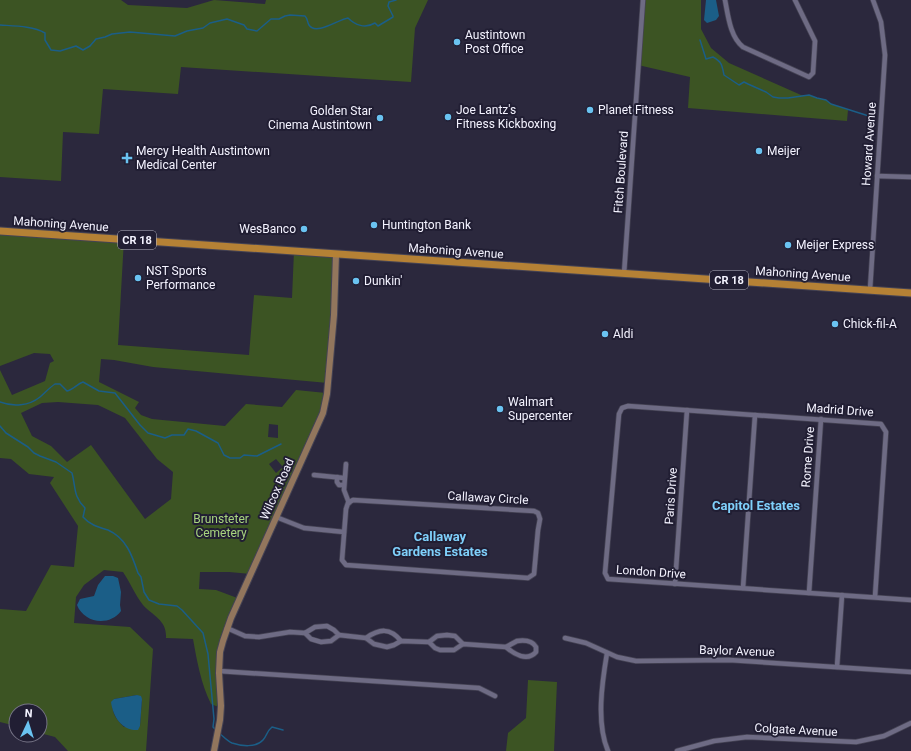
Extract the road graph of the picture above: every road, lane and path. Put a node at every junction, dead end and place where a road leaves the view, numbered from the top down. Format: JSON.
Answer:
{"nodes":[{"id":1,"x":643,"y":0,"type":"edge"},
{"id":2,"x":725,"y":0,"type":"edge"},
{"id":3,"x":795,"y":0,"type":"edge"},
{"id":4,"x":873,"y":0,"type":"edge"},
{"id":5,"x":877,"y":176,"type":"junction"},
{"id":6,"x":911,"y":177,"type":"edge"},
{"id":7,"x":0,"y":231,"type":"edge"},
{"id":8,"x":336,"y":254,"type":"junction"},
{"id":9,"x":624,"y":274,"type":"junction"},
{"id":10,"x":870,"y":290,"type":"junction"},
{"id":11,"x":911,"y":293,"type":"edge"},
{"id":12,"x":622,"y":408,"type":"joint"},
{"id":13,"x":687,"y":410,"type":"junction"},
{"id":14,"x":755,"y":415,"type":"junction"},
{"id":15,"x":820,"y":419,"type":"junction"},
{"id":16,"x":346,"y":464,"type":"dead end"},
{"id":17,"x":314,"y":474,"type":"dead end"},
{"id":18,"x":337,"y":477,"type":"junction"},
{"id":19,"x":344,"y":478,"type":"junction"},
{"id":20,"x":344,"y":485,"type":"junction"},
{"id":21,"x":349,"y":503,"type":"junction"},
{"id":22,"x":276,"y":517,"type":"junction"},
{"id":23,"x":344,"y":532,"type":"junction"},
{"id":24,"x":675,"y":584,"type":"junction"},
{"id":25,"x":743,"y":588,"type":"junction"},
{"id":26,"x":809,"y":593,"type":"junction"},
{"id":27,"x":842,"y":596,"type":"junction"},
{"id":28,"x":875,"y":597,"type":"junction"},
{"id":29,"x":911,"y":600,"type":"edge"},
{"id":30,"x":227,"y":628,"type":"junction"},
{"id":31,"x":306,"y":633,"type":"junction"},
{"id":32,"x":339,"y":635,"type":"junction"},
{"id":33,"x":366,"y":638,"type":"junction"},
{"id":34,"x":565,"y":638,"type":"dead end"},
{"id":35,"x":401,"y":641,"type":"junction"},
{"id":36,"x":429,"y":642,"type":"junction"},
{"id":37,"x":463,"y":644,"type":"junction"},
{"id":38,"x":506,"y":647,"type":"junction"},
{"id":39,"x":607,"y":652,"type":"junction"},
{"id":40,"x":837,"y":667,"type":"junction"},
{"id":41,"x":219,"y":671,"type":"junction"},
{"id":42,"x":911,"y":672,"type":"edge"},
{"id":43,"x":495,"y":696,"type":"dead end"},
{"id":44,"x":911,"y":723,"type":"edge"},
{"id":45,"x":214,"y":751,"type":"edge"},
{"id":46,"x":608,"y":751,"type":"edge"},
{"id":47,"x":677,"y":751,"type":"edge"}],
"edges":[{"from":1,"to":9,"type":"street","name":"Fitch Boulevard"},
{"from":2,"to":3,"type":"street"},
{"from":4,"to":5,"type":"street","name":"Howard Avenue"},
{"from":5,"to":6,"type":"street"},
{"from":5,"to":10,"type":"street","name":"Howard Avenue"},
{"from":7,"to":8,"type":"main road","name":"Mahoning Avenue","number":"CR 18"},
{"from":8,"to":9,"type":"main road","name":"Mahoning Avenue","number":"CR 18"},
{"from":8,"to":22,"type":"street","name":"Wilcox Road"},
{"from":9,"to":10,"type":"main road","name":"Mahoning Avenue","number":"CR 18"},
{"from":10,"to":11,"type":"main road","name":"Mahoning Avenue","number":"CR 18"},
{"from":12,"to":13,"type":"street","name":"Madrid Drive"},
{"from":12,"to":24,"type":"street","name":"London Drive"},
{"from":13,"to":14,"type":"street","name":"Madrid Drive"},
{"from":13,"to":24,"type":"street","name":"Paris Drive"},
{"from":14,"to":15,"type":"street","name":"Madrid Drive"},
{"from":14,"to":25,"type":"street"},
{"from":15,"to":26,"type":"street","name":"Rome Drive"},
{"from":15,"to":28,"type":"street","name":"Madrid Drive"},
{"from":16,"to":19,"type":"street"},
{"from":17,"to":18,"type":"street"},
{"from":18,"to":19,"type":"street"},
{"from":18,"to":20,"type":"street"},
{"from":19,"to":20,"type":"street"},
{"from":20,"to":21,"type":"street"},
{"from":21,"to":23,"type":"street","name":"Callaway Circle"},
{"from":21,"to":23,"type":"street","name":"Callaway Circle"},
{"from":22,"to":23,"type":"street"},
{"from":22,"to":30,"type":"street","name":"Wilcox Road"},
{"from":24,"to":25,"type":"street","name":"London Drive"},
{"from":25,"to":26,"type":"street","name":"London Drive"},
{"from":26,"to":27,"type":"street","name":"London Drive"},
{"from":27,"to":28,"type":"street","name":"London Drive"},
{"from":27,"to":40,"type":"street"},
{"from":28,"to":29,"type":"street","name":"London Drive"},
{"from":30,"to":31,"type":"street"},
{"from":30,"to":41,"type":"street","name":"Wilcox Road"},
{"from":31,"to":32,"type":"street"},
{"from":31,"to":32,"type":"street"},
{"from":32,"to":33,"type":"street"},
{"from":33,"to":35,"type":"street"},
{"from":33,"to":35,"type":"street"},
{"from":34,"to":39,"type":"street","name":"Baylor Avenue"},
{"from":35,"to":36,"type":"street"},
{"from":36,"to":37,"type":"street"},
{"from":36,"to":37,"type":"street"},
{"from":37,"to":38,"type":"street"},
{"from":38,"to":38,"type":"street"},
{"from":39,"to":40,"type":"street","name":"Baylor Avenue"},
{"from":39,"to":46,"type":"street"},
{"from":40,"to":42,"type":"street","name":"Baylor Avenue"},
{"from":41,"to":43,"type":"street"},
{"from":41,"to":45,"type":"street","name":"Wilcox Road"},
{"from":44,"to":47,"type":"street","name":"Colgate Avenue"}]}
